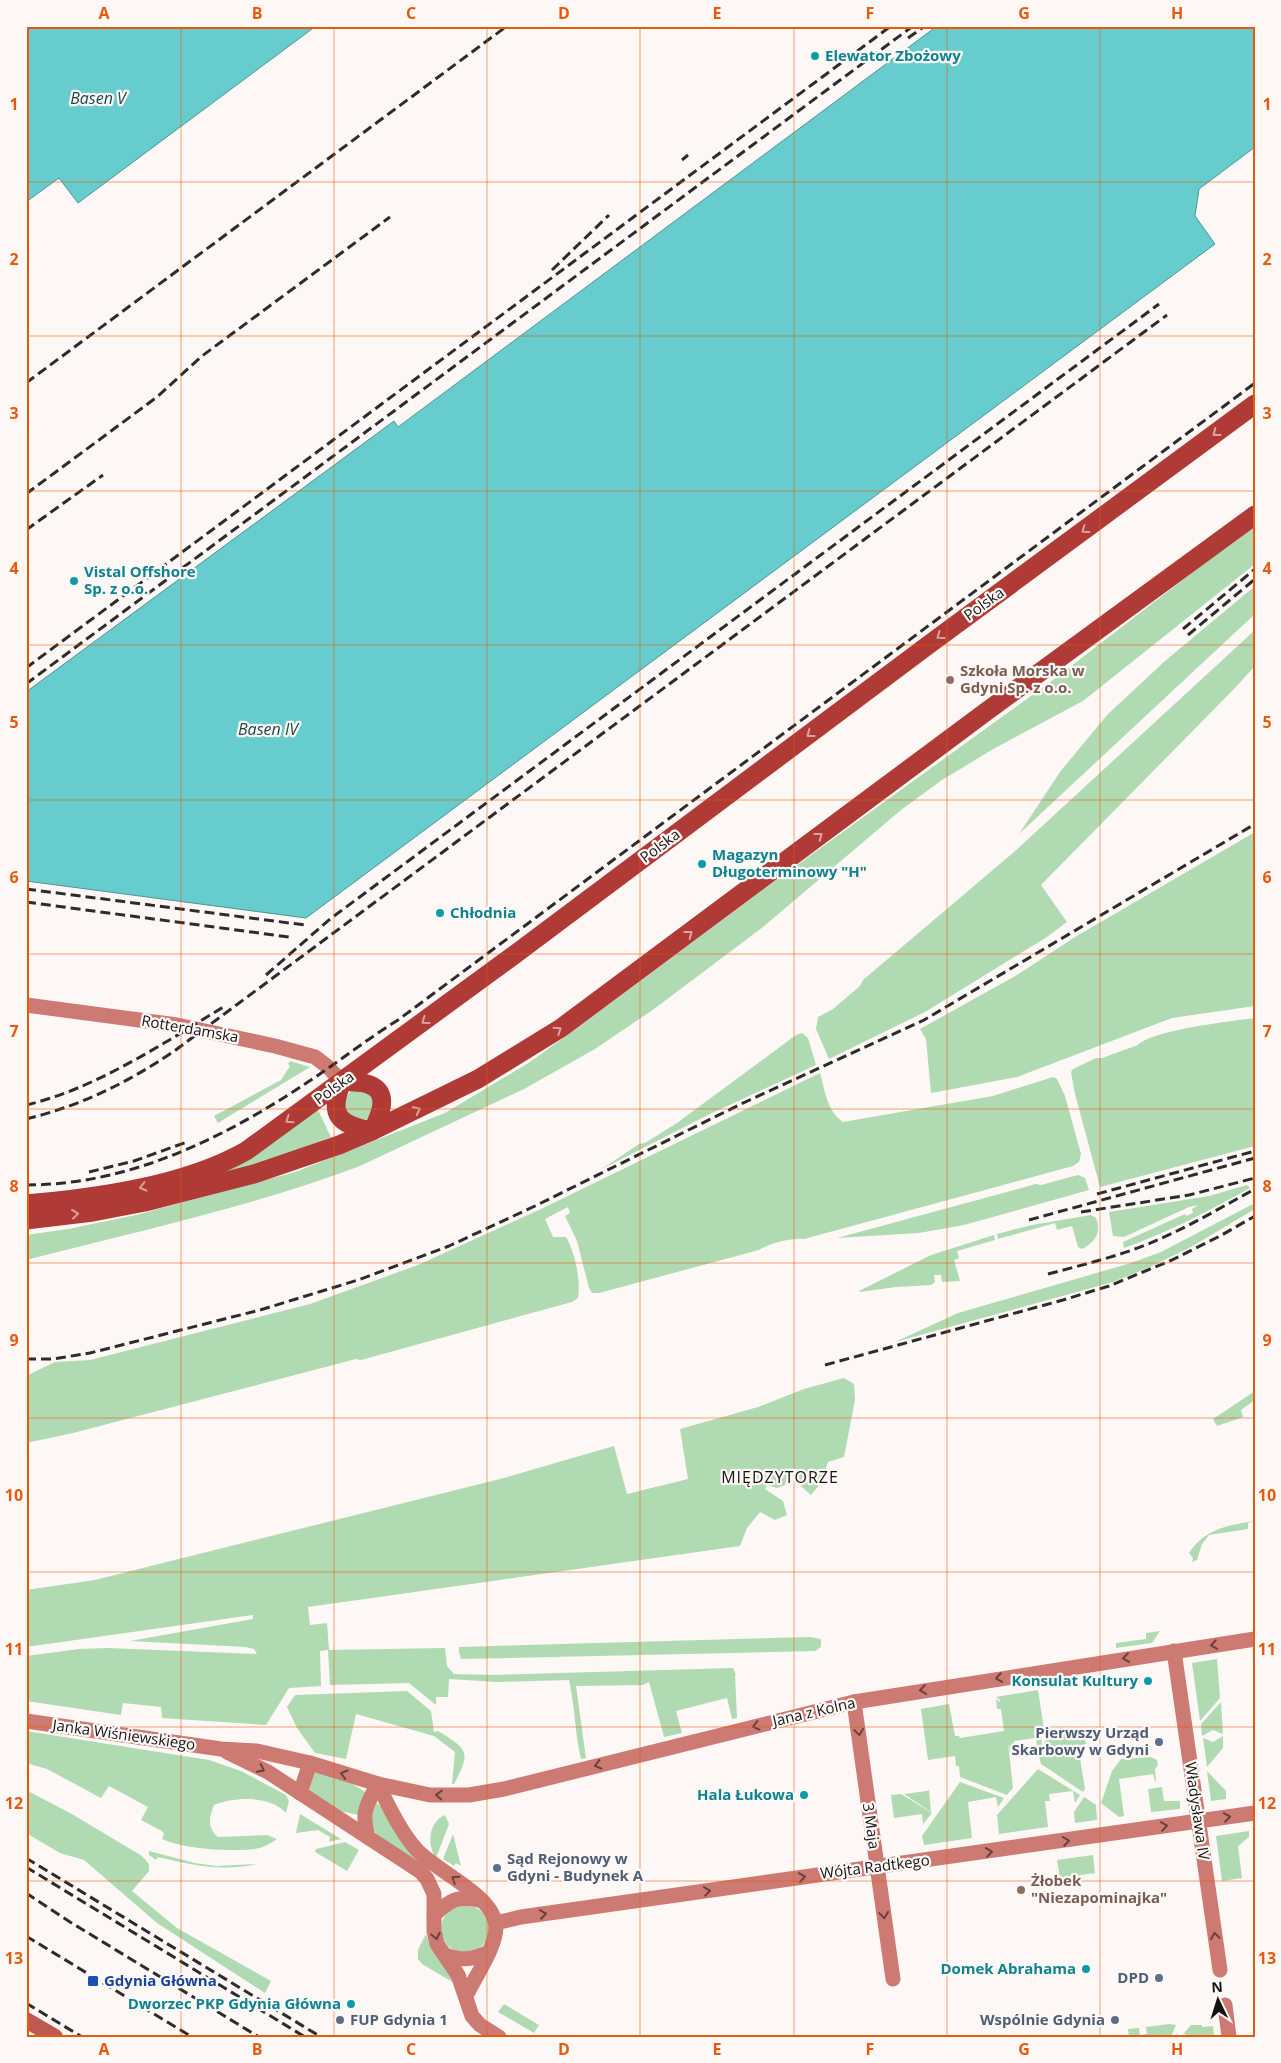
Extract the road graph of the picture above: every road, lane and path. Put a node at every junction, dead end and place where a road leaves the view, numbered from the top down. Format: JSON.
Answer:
{"nodes":[{"id":1,"x":1255,"y":404,"type":"edge"},
{"id":2,"x":1255,"y":515,"type":"edge"},
{"id":3,"x":26,"y":1005,"type":"edge"},
{"id":4,"x":342,"y":1082,"type":"junction"},
{"id":5,"x":372,"y":1130,"type":"junction"},
{"id":6,"x":26,"y":1204,"type":"edge"},
{"id":7,"x":26,"y":1220,"type":"edge"},
{"id":8,"x":1255,"y":1639,"type":"edge"},
{"id":9,"x":1174,"y":1651,"type":"junction"},
{"id":10,"x":854,"y":1702,"type":"junction"},
{"id":11,"x":26,"y":1721,"type":"edge"},
{"id":12,"x":221,"y":1749,"type":"junction"},
{"id":13,"x":310,"y":1763,"type":"junction"},
{"id":14,"x":378,"y":1784,"type":"junction"},
{"id":15,"x":300,"y":1793,"type":"junction"},
{"id":16,"x":1255,"y":1813,"type":"edge"},
{"id":17,"x":1198,"y":1821,"type":"junction"},
{"id":18,"x":368,"y":1837,"type":"junction"},
{"id":19,"x":877,"y":1867,"type":"junction"},
{"id":20,"x":480,"y":1900,"type":"junction"},
{"id":21,"x":434,"y":1915,"type":"junction"},
{"id":22,"x":496,"y":1923,"type":"junction"},
{"id":23,"x":489,"y":1952,"type":"junction"},
{"id":24,"x":445,"y":1955,"type":"junction"},
{"id":25,"x":1220,"y":1970,"type":"dead end"},
{"id":26,"x":893,"y":1979,"type":"dead end"},
{"id":27,"x":466,"y":1996,"type":"junction"},
{"id":28,"x":1225,"y":2005,"type":"dead end"},
{"id":29,"x":26,"y":2020,"type":"edge"},
{"id":30,"x":55,"y":2037,"type":"edge"},
{"id":31,"x":499,"y":2037,"type":"edge"},
{"id":32,"x":1229,"y":2037,"type":"edge"}],
"edges":[{"from":1,"to":4,"type":"highway","name":"Polska","one_way":true},
{"from":5,"to":2,"type":"highway","one_way":true},
{"from":3,"to":4,"type":"street","name":"Rotterdamska"},
{"from":4,"to":5,"type":"highway"},
{"from":4,"to":5,"type":"highway"},
{"from":4,"to":6,"type":"highway","name":"Polska","one_way":true},
{"from":7,"to":5,"type":"highway","one_way":true},
{"from":8,"to":9,"type":"street","name":"Jana z Kolna","one_way":true},
{"from":9,"to":10,"type":"street","name":"Jana z Kolna","one_way":true},
{"from":9,"to":17,"type":"street","name":"Władysława IV"},
{"from":10,"to":14,"type":"street","name":"Jana z Kolna","one_way":true},
{"from":10,"to":19,"type":"street","name":"3 Maja","one_way":true},
{"from":11,"to":12,"type":"street","name":"Janka Wiśniewskiego"},
{"from":12,"to":13,"type":"street","name":"Janka Wiśniewskiego"},
{"from":12,"to":15,"type":"street","name":"Janka Wiśniewskiego","one_way":true},
{"from":14,"to":13,"type":"street","name":"Janka Wiśniewskiego","one_way":true},
{"from":13,"to":15,"type":"street"},
{"from":14,"to":18,"type":"street"},
{"from":20,"to":14,"type":"street","one_way":true},
{"from":15,"to":18,"type":"street","name":"Janka Wiśniewskiego"},
{"from":17,"to":16,"type":"street","name":"Wójta Radtkego","one_way":true},
{"from":19,"to":17,"type":"street","name":"Wójta Radtkego","one_way":true},
{"from":25,"to":17,"type":"street","name":"Władysława IV","one_way":true},
{"from":18,"to":21,"type":"street","name":"Janka Wiśniewskiego"},
{"from":22,"to":19,"type":"street","name":"Wójta Radtkego","one_way":true},
{"from":19,"to":26,"type":"street","name":"3 Maja","one_way":true},
{"from":20,"to":21,"type":"street"},
{"from":20,"to":22,"type":"street"},
{"from":21,"to":24,"type":"street","one_way":true},
{"from":22,"to":23,"type":"street"},
{"from":23,"to":24,"type":"street"},
{"from":23,"to":27,"type":"street"},
{"from":24,"to":27,"type":"street"},
{"from":27,"to":31,"type":"street"},
{"from":28,"to":32,"type":"street"},
{"from":29,"to":30,"type":"main road"}]}
